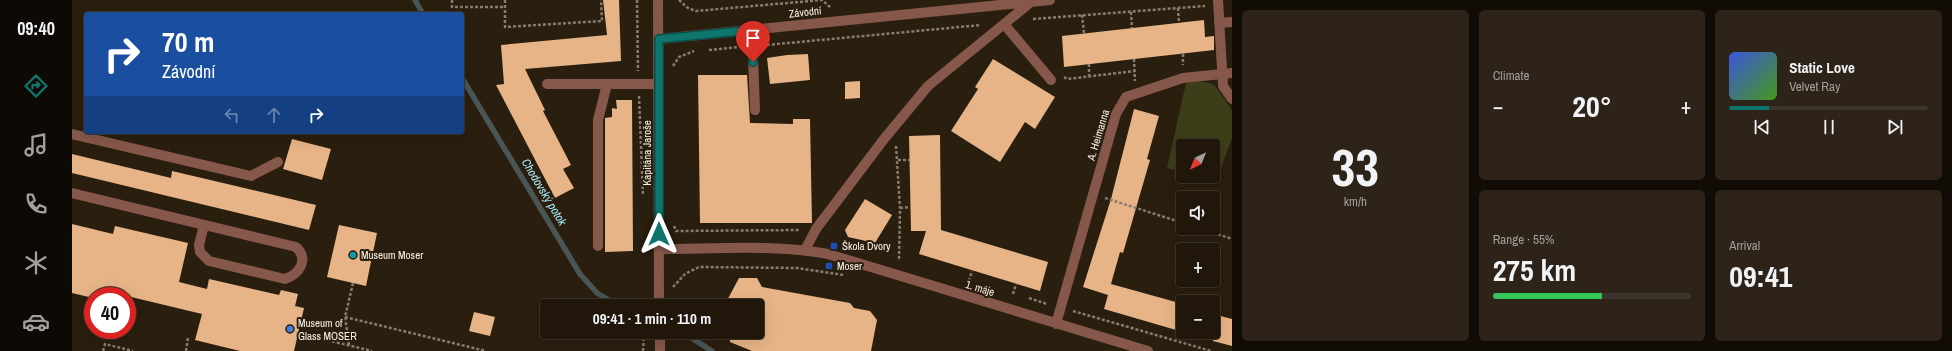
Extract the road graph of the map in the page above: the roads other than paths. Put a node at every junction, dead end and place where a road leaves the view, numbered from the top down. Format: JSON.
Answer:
{"nodes":[{"id":1,"x":658,"y":0,"type":"edge"},
{"id":2,"x":1050,"y":0,"type":"edge"},
{"id":3,"x":1031,"y":2,"type":"junction"},
{"id":4,"x":1218,"y":2,"type":"edge"},
{"id":5,"x":1232,"y":22,"type":"edge"},
{"id":6,"x":1005,"y":23,"type":"junction"},
{"id":7,"x":1219,"y":23,"type":"junction"},
{"id":8,"x":752,"y":30,"type":"junction"},
{"id":9,"x":659,"y":39,"type":"junction"},
{"id":10,"x":1227,"y":73,"type":"edge"},
{"id":11,"x":1051,"y":80,"type":"dead end"},
{"id":12,"x":547,"y":84,"type":"dead end"},
{"id":13,"x":607,"y":84,"type":"junction"},
{"id":14,"x":659,"y":84,"type":"junction"},
{"id":15,"x":1232,"y":99,"type":"edge"},
{"id":16,"x":755,"y":110,"type":"dead end"},
{"id":17,"x":72,"y":134,"type":"edge"},
{"id":18,"x":278,"y":162,"type":"dead end"},
{"id":19,"x":72,"y":193,"type":"edge"},
{"id":20,"x":204,"y":225,"type":"junction"},
{"id":21,"x":598,"y":246,"type":"dead end"},
{"id":22,"x":659,"y":249,"type":"junction"},
{"id":23,"x":804,"y":250,"type":"junction"},
{"id":24,"x":660,"y":299,"type":"edge"},
{"id":25,"x":1056,"y":324,"type":"junction"},
{"id":26,"x":660,"y":339,"type":"edge"},
{"id":27,"x":660,"y":351,"type":"edge"},
{"id":28,"x":1148,"y":351,"type":"edge"}],
"edges":[{"from":1,"to":9,"type":"street","name":"Kapitána Jaroše"},
{"from":2,"to":3,"type":"street","name":"Závodní"},
{"from":3,"to":6,"type":"street"},
{"from":3,"to":8,"type":"street","name":"Závodní"},
{"from":4,"to":7,"type":"street"},
{"from":5,"to":7,"type":"street"},
{"from":6,"to":11,"type":"street"},
{"from":6,"to":23,"type":"street"},
{"from":7,"to":10,"type":"street"},
{"from":8,"to":9,"type":"street","name":"Závodní"},
{"from":8,"to":16,"type":"street"},
{"from":9,"to":14,"type":"street","name":"Kapitána Jaroše"},
{"from":10,"to":15,"type":"street"},
{"from":10,"to":25,"type":"street","name":"A. Heimanna"},
{"from":12,"to":13,"type":"street"},
{"from":13,"to":14,"type":"street"},
{"from":13,"to":21,"type":"street"},
{"from":14,"to":22,"type":"street","name":"Kapitána Jaroše"},
{"from":17,"to":18,"type":"street"},
{"from":19,"to":20,"type":"street"},
{"from":20,"to":20,"type":"street"},
{"from":22,"to":23,"type":"street","name":"1. máje"},
{"from":22,"to":24,"type":"street","name":"Kapitána Jaroše"},
{"from":23,"to":25,"type":"street","name":"1. máje"},
{"from":25,"to":28,"type":"street","name":"1. máje"},
{"from":26,"to":27,"type":"street"}]}
